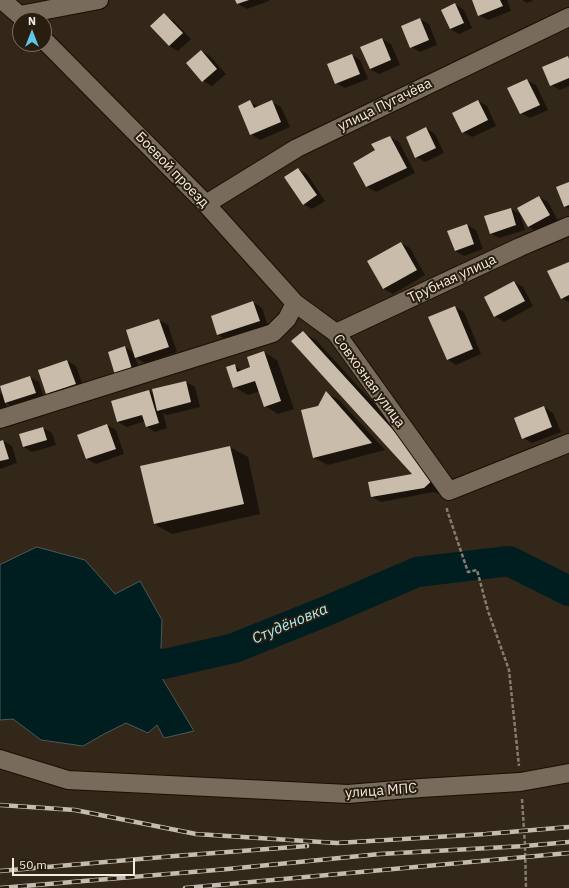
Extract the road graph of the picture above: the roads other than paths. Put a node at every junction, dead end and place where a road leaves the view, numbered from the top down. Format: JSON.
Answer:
{"nodes":[{"id":1,"x":2,"y":0,"type":"edge"},
{"id":2,"x":99,"y":0,"type":"edge"},
{"id":3,"x":15,"y":12,"type":"edge"},
{"id":4,"x":48,"y":12,"type":"edge"},
{"id":5,"x":569,"y":17,"type":"edge"},
{"id":6,"x":52,"y":48,"type":"edge"},
{"id":7,"x":206,"y":204,"type":"junction"},
{"id":8,"x":569,"y":226,"type":"edge"},
{"id":9,"x":295,"y":303,"type":"junction"},
{"id":10,"x":336,"y":333,"type":"junction"},
{"id":11,"x":0,"y":420,"type":"edge"},
{"id":12,"x":569,"y":443,"type":"edge"},
{"id":13,"x":0,"y":759,"type":"edge"},
{"id":14,"x":569,"y":773,"type":"edge"}],
"edges":[{"from":1,"to":3,"type":"street"},
{"from":2,"to":4,"type":"street"},
{"from":5,"to":7,"type":"street","name":"улица Пугачёва"},
{"from":6,"to":7,"type":"street","name":"Боевой проезд"},
{"from":7,"to":9,"type":"street","name":"Боевой проезд"},
{"from":8,"to":10,"type":"street","name":"Трубная улица"},
{"from":9,"to":10,"type":"street","name":"Совхозная улица"},
{"from":9,"to":11,"type":"street"},
{"from":10,"to":12,"type":"street","name":"Совхозная улица"},
{"from":13,"to":14,"type":"street","name":"улица МПС"}]}
